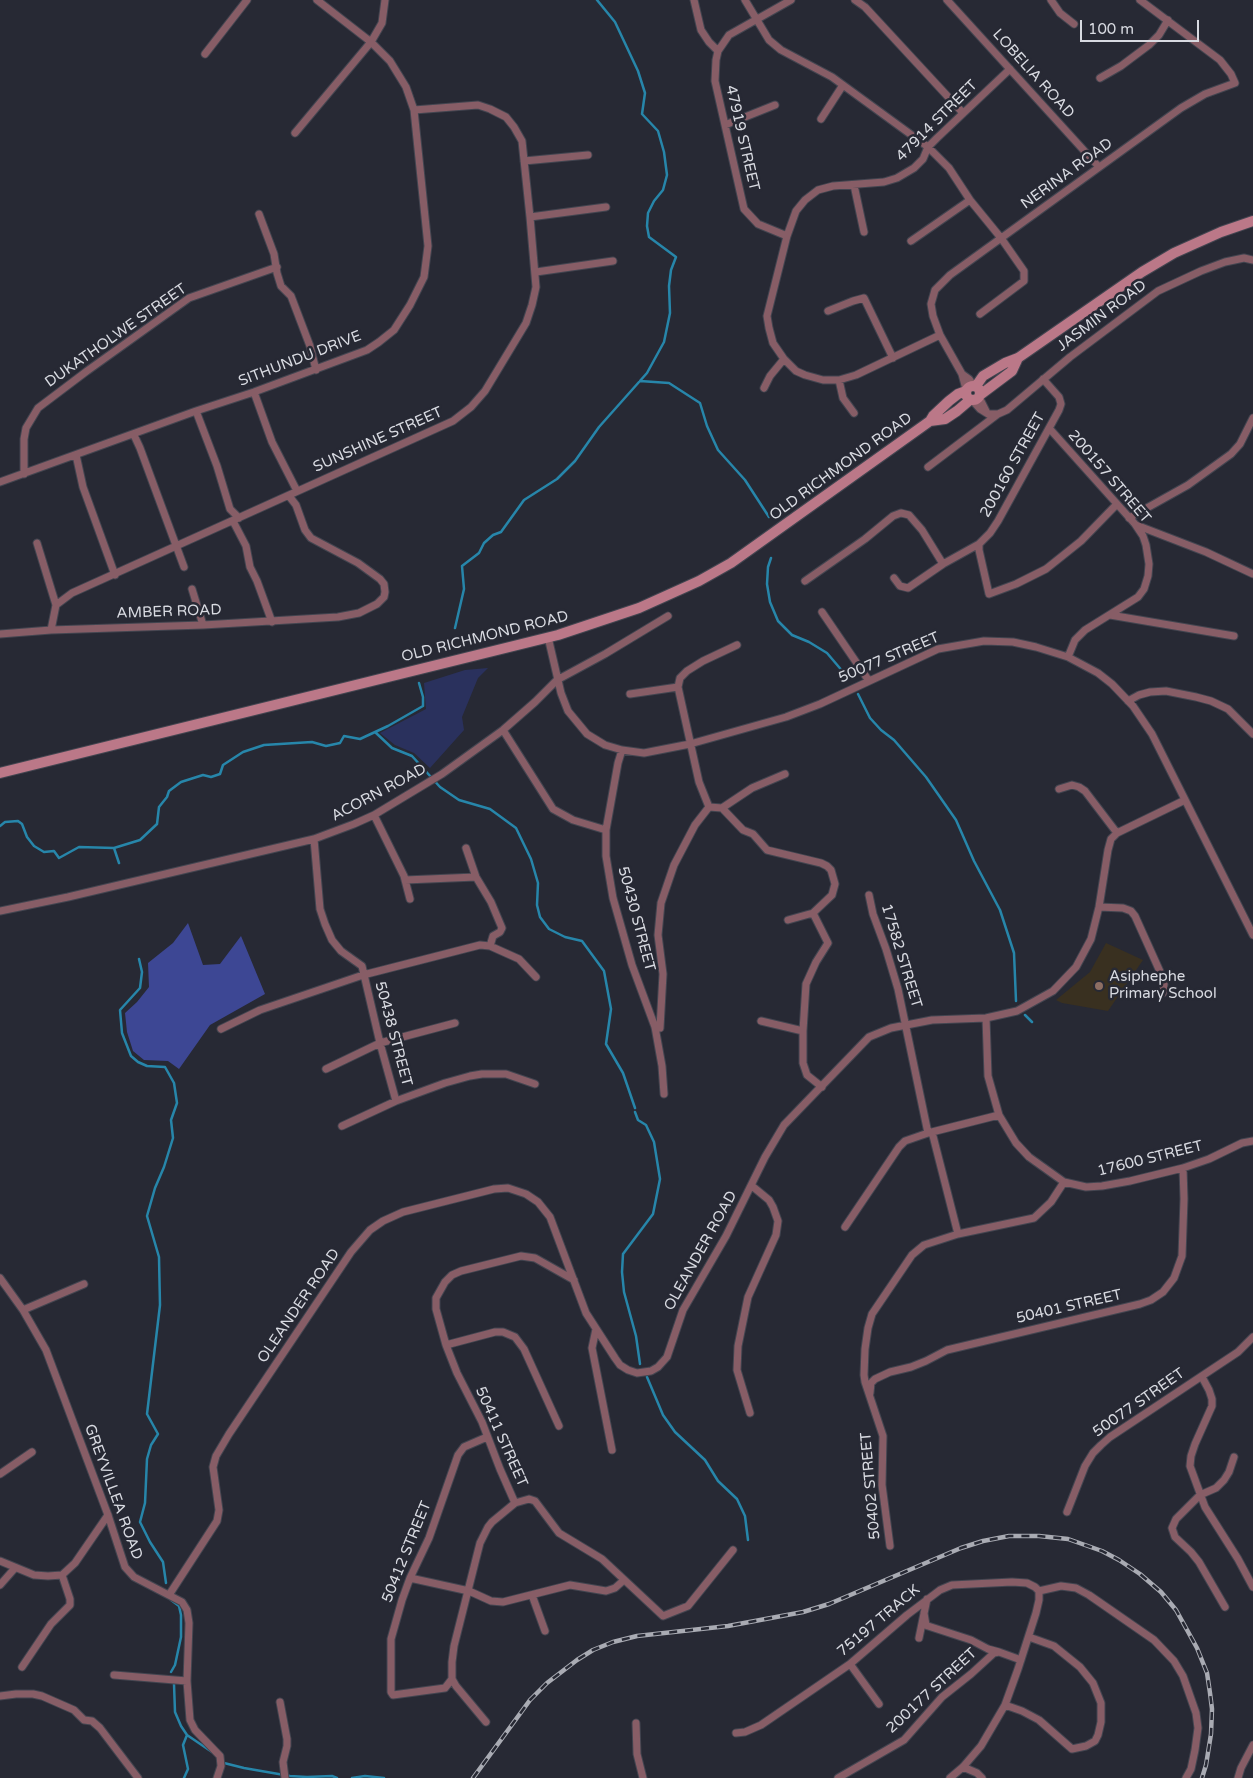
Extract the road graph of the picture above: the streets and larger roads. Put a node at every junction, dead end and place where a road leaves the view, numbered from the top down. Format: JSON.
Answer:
{"nodes":[{"id":1,"x":247,"y":0,"type":"edge"},
{"id":2,"x":317,"y":0,"type":"edge"},
{"id":3,"x":385,"y":0,"type":"edge"},
{"id":4,"x":694,"y":0,"type":"edge"},
{"id":5,"x":744,"y":0,"type":"edge"},
{"id":6,"x":791,"y":0,"type":"edge"},
{"id":7,"x":855,"y":0,"type":"edge"},
{"id":8,"x":947,"y":0,"type":"edge"},
{"id":9,"x":1051,"y":0,"type":"edge"},
{"id":10,"x":1140,"y":0,"type":"edge"},
{"id":11,"x":755,"y":19,"type":"junction"},
{"id":12,"x":1168,"y":20,"type":"junction"},
{"id":13,"x":1074,"y":24,"type":"dead end"},
{"id":14,"x":371,"y":42,"type":"junction"},
{"id":15,"x":718,"y":51,"type":"junction"},
{"id":16,"x":205,"y":54,"type":"dead end"},
{"id":17,"x":1010,"y":69,"type":"junction"},
{"id":18,"x":1100,"y":78,"type":"dead end"},
{"id":19,"x":843,"y":85,"type":"junction"},
{"id":20,"x":775,"y":104,"type":"dead end"},
{"id":21,"x":414,"y":110,"type":"junction"},
{"id":22,"x":963,"y":113,"type":"junction"},
{"id":23,"x":821,"y":119,"type":"dead end"},
{"id":24,"x":725,"y":125,"type":"junction"},
{"id":25,"x":295,"y":133,"type":"dead end"},
{"id":26,"x":928,"y":147,"type":"junction"},
{"id":27,"x":588,"y":155,"type":"dead end"},
{"id":28,"x":524,"y":160,"type":"junction"},
{"id":29,"x":1100,"y":167,"type":"junction"},
{"id":30,"x":854,"y":185,"type":"junction"},
{"id":31,"x":970,"y":200,"type":"junction"},
{"id":32,"x":606,"y":207,"type":"dead end"},
{"id":33,"x":259,"y":214,"type":"dead end"},
{"id":34,"x":530,"y":217,"type":"junction"},
{"id":35,"x":1253,"y":221,"type":"edge"},
{"id":36,"x":864,"y":232,"type":"dead end"},
{"id":37,"x":787,"y":236,"type":"junction"},
{"id":38,"x":1001,"y":238,"type":"junction"},
{"id":39,"x":911,"y":241,"type":"dead end"},
{"id":40,"x":1253,"y":260,"type":"edge"},
{"id":41,"x":613,"y":261,"type":"dead end"},
{"id":42,"x":277,"y":267,"type":"junction"},
{"id":43,"x":536,"y":272,"type":"junction"},
{"id":44,"x":828,"y":311,"type":"dead end"},
{"id":45,"x":980,"y":314,"type":"dead end"},
{"id":46,"x":940,"y":335,"type":"junction"},
{"id":47,"x":893,"y":358,"type":"junction"},
{"id":48,"x":784,"y":360,"type":"junction"},
{"id":49,"x":316,"y":370,"type":"junction"},
{"id":50,"x":1043,"y":379,"type":"junction"},
{"id":51,"x":839,"y":380,"type":"junction"},
{"id":52,"x":764,"y":388,"type":"dead end"},
{"id":53,"x":254,"y":392,"type":"junction"},
{"id":54,"x":973,"y":393,"type":"junction"},
{"id":55,"x":196,"y":411,"type":"junction"},
{"id":56,"x":854,"y":413,"type":"dead end"},
{"id":57,"x":998,"y":414,"type":"junction"},
{"id":58,"x":1253,"y":418,"type":"edge"},
{"id":59,"x":1049,"y":428,"type":"junction"},
{"id":60,"x":134,"y":434,"type":"junction"},
{"id":61,"x":76,"y":455,"type":"junction"},
{"id":62,"x":928,"y":467,"type":"dead end"},
{"id":63,"x":24,"y":474,"type":"junction"},
{"id":64,"x":0,"y":482,"type":"edge"},
{"id":65,"x":298,"y":492,"type":"junction"},
{"id":66,"x":289,"y":496,"type":"junction"},
{"id":67,"x":1117,"y":504,"type":"junction"},
{"id":68,"x":1130,"y":518,"type":"junction"},
{"id":69,"x":236,"y":519,"type":"junction"},
{"id":70,"x":1135,"y":524,"type":"junction"},
{"id":71,"x":37,"y":543,"type":"dead end"},
{"id":72,"x":979,"y":544,"type":"junction"},
{"id":73,"x":177,"y":547,"type":"junction"},
{"id":74,"x":943,"y":564,"type":"junction"},
{"id":75,"x":184,"y":567,"type":"dead end"},
{"id":76,"x":1253,"y":574,"type":"edge"},
{"id":77,"x":115,"y":575,"type":"junction"},
{"id":78,"x":894,"y":578,"type":"dead end"},
{"id":79,"x":805,"y":581,"type":"dead end"},
{"id":80,"x":192,"y":589,"type":"dead end"},
{"id":81,"x":56,"y":605,"type":"junction"},
{"id":82,"x":822,"y":612,"type":"dead end"},
{"id":83,"x":1110,"y":614,"type":"junction"},
{"id":84,"x":668,"y":616,"type":"dead end"},
{"id":85,"x":272,"y":622,"type":"junction"},
{"id":86,"x":203,"y":625,"type":"junction"},
{"id":87,"x":51,"y":630,"type":"junction"},
{"id":88,"x":0,"y":634,"type":"edge"},
{"id":89,"x":1234,"y":636,"type":"dead end"},
{"id":90,"x":548,"y":637,"type":"junction"},
{"id":91,"x":737,"y":645,"type":"dead end"},
{"id":92,"x":1068,"y":657,"type":"junction"},
{"id":93,"x":557,"y":680,"type":"junction"},
{"id":94,"x":869,"y":681,"type":"junction"},
{"id":95,"x":678,"y":687,"type":"junction"},
{"id":96,"x":630,"y":694,"type":"dead end"},
{"id":97,"x":1128,"y":700,"type":"junction"},
{"id":98,"x":503,"y":730,"type":"junction"},
{"id":99,"x":1253,"y":734,"type":"edge"},
{"id":100,"x":690,"y":744,"type":"junction"},
{"id":101,"x":622,"y":750,"type":"junction"},
{"id":102,"x":0,"y":773,"type":"edge"},
{"id":103,"x":785,"y":774,"type":"dead end"},
{"id":104,"x":1059,"y":789,"type":"dead end"},
{"id":105,"x":1184,"y":800,"type":"junction"},
{"id":106,"x":709,"y":807,"type":"junction"},
{"id":107,"x":722,"y":808,"type":"junction"},
{"id":108,"x":374,"y":815,"type":"junction"},
{"id":109,"x":606,"y":830,"type":"junction"},
{"id":110,"x":1117,"y":833,"type":"junction"},
{"id":111,"x":314,"y":840,"type":"junction"},
{"id":112,"x":466,"y":848,"type":"dead end"},
{"id":113,"x":476,"y":877,"type":"junction"},
{"id":114,"x":405,"y":880,"type":"junction"},
{"id":115,"x":869,"y":895,"type":"dead end"},
{"id":116,"x":410,"y":899,"type":"dead end"},
{"id":117,"x":1099,"y":907,"type":"junction"},
{"id":118,"x":0,"y":911,"type":"edge"},
{"id":119,"x":813,"y":913,"type":"junction"},
{"id":120,"x":788,"y":920,"type":"dead end"},
{"id":121,"x":1253,"y":935,"type":"edge"},
{"id":122,"x":490,"y":946,"type":"junction"},
{"id":123,"x":363,"y":975,"type":"junction"},
{"id":124,"x":536,"y":977,"type":"dead end"},
{"id":125,"x":1164,"y":993,"type":"dead end"},
{"id":126,"x":986,"y":1018,"type":"junction"},
{"id":127,"x":761,"y":1021,"type":"dead end"},
{"id":128,"x":455,"y":1024,"type":"dead end"},
{"id":129,"x":907,"y":1025,"type":"junction"},
{"id":130,"x":658,"y":1027,"type":"junction"},
{"id":131,"x":221,"y":1029,"type":"dead end"},
{"id":132,"x":803,"y":1031,"type":"junction"},
{"id":133,"x":380,"y":1043,"type":"junction"},
{"id":134,"x":326,"y":1070,"type":"dead end"},
{"id":135,"x":535,"y":1084,"type":"dead end"},
{"id":136,"x":822,"y":1087,"type":"junction"},
{"id":137,"x":664,"y":1094,"type":"dead end"},
{"id":138,"x":396,"y":1101,"type":"junction"},
{"id":139,"x":999,"y":1115,"type":"junction"},
{"id":140,"x":342,"y":1126,"type":"dead end"},
{"id":141,"x":930,"y":1132,"type":"junction"},
{"id":142,"x":1253,"y":1141,"type":"edge"},
{"id":143,"x":1183,"y":1168,"type":"junction"},
{"id":144,"x":1064,"y":1182,"type":"junction"},
{"id":145,"x":752,"y":1186,"type":"junction"},
{"id":146,"x":845,"y":1227,"type":"dead end"},
{"id":147,"x":958,"y":1234,"type":"junction"},
{"id":148,"x":0,"y":1278,"type":"edge"},
{"id":149,"x":574,"y":1280,"type":"junction"},
{"id":150,"x":84,"y":1284,"type":"dead end"},
{"id":151,"x":23,"y":1310,"type":"junction"},
{"id":152,"x":596,"y":1329,"type":"junction"},
{"id":153,"x":1253,"y":1336,"type":"edge"},
{"id":154,"x":446,"y":1346,"type":"junction"},
{"id":155,"x":1202,"y":1377,"type":"junction"},
{"id":156,"x":870,"y":1395,"type":"junction"},
{"id":157,"x":750,"y":1413,"type":"dead end"},
{"id":158,"x":559,"y":1426,"type":"dead end"},
{"id":159,"x":487,"y":1436,"type":"junction"},
{"id":160,"x":612,"y":1450,"type":"dead end"},
{"id":161,"x":32,"y":1452,"type":"dead end"},
{"id":162,"x":1234,"y":1457,"type":"dead end"},
{"id":163,"x":0,"y":1474,"type":"edge"},
{"id":164,"x":1200,"y":1495,"type":"junction"},
{"id":165,"x":515,"y":1503,"type":"junction"},
{"id":166,"x":1067,"y":1512,"type":"dead end"},
{"id":167,"x":108,"y":1515,"type":"junction"},
{"id":168,"x":890,"y":1546,"type":"dead end"},
{"id":169,"x":733,"y":1550,"type":"dead end"},
{"id":170,"x":0,"y":1561,"type":"edge"},
{"id":171,"x":15,"y":1568,"type":"junction"},
{"id":172,"x":62,"y":1575,"type":"junction"},
{"id":173,"x":410,"y":1578,"type":"junction"},
{"id":174,"x":624,"y":1580,"type":"junction"},
{"id":175,"x":0,"y":1585,"type":"edge"},
{"id":176,"x":1253,"y":1587,"type":"edge"},
{"id":177,"x":469,"y":1591,"type":"junction"},
{"id":178,"x":1039,"y":1592,"type":"junction"},
{"id":179,"x":169,"y":1595,"type":"junction"},
{"id":180,"x":532,"y":1595,"type":"junction"},
{"id":181,"x":927,"y":1598,"type":"junction"},
{"id":182,"x":1225,"y":1607,"type":"dead end"},
{"id":183,"x":924,"y":1613,"type":"junction"},
{"id":184,"x":545,"y":1631,"type":"dead end"},
{"id":185,"x":1028,"y":1637,"type":"junction"},
{"id":186,"x":919,"y":1638,"type":"dead end"},
{"id":187,"x":999,"y":1652,"type":"junction"},
{"id":188,"x":1021,"y":1660,"type":"junction"},
{"id":189,"x":850,"y":1664,"type":"junction"},
{"id":190,"x":22,"y":1667,"type":"dead end"},
{"id":191,"x":114,"y":1675,"type":"dead end"},
{"id":192,"x":452,"y":1679,"type":"junction"},
{"id":193,"x":187,"y":1681,"type":"junction"},
{"id":194,"x":0,"y":1696,"type":"edge"},
{"id":195,"x":280,"y":1702,"type":"dead end"},
{"id":196,"x":879,"y":1704,"type":"dead end"},
{"id":197,"x":1005,"y":1705,"type":"junction"},
{"id":198,"x":486,"y":1722,"type":"dead end"},
{"id":199,"x":636,"y":1723,"type":"dead end"},
{"id":200,"x":736,"y":1733,"type":"dead end"},
{"id":201,"x":1253,"y":1745,"type":"edge"},
{"id":202,"x":963,"y":1767,"type":"junction"},
{"id":203,"x":138,"y":1778,"type":"edge"},
{"id":204,"x":217,"y":1778,"type":"edge"},
{"id":205,"x":285,"y":1778,"type":"edge"},
{"id":206,"x":643,"y":1778,"type":"edge"},
{"id":207,"x":838,"y":1778,"type":"edge"},
{"id":208,"x":950,"y":1778,"type":"edge"},
{"id":209,"x":982,"y":1778,"type":"edge"},
{"id":210,"x":1186,"y":1778,"type":"edge"},
{"id":211,"x":1238,"y":1778,"type":"edge"}],
"edges":[{"from":1,"to":16,"type":"street"},
{"from":2,"to":14,"type":"street","name":"SITHUNDU DRIVE"},
{"from":3,"to":14,"type":"street"},
{"from":4,"to":15,"type":"street"},
{"from":5,"to":11,"type":"street"},
{"from":6,"to":11,"type":"street"},
{"from":7,"to":22,"type":"street"},
{"from":8,"to":17,"type":"street","name":"LOBELIA ROAD"},
{"from":9,"to":13,"type":"street"},
{"from":10,"to":12,"type":"street"},
{"from":11,"to":15,"type":"street"},
{"from":11,"to":19,"type":"street"},
{"from":12,"to":18,"type":"street"},
{"from":12,"to":29,"type":"street","name":"NERINA ROAD"},
{"from":14,"to":21,"type":"street","name":"SITHUNDU DRIVE"},
{"from":14,"to":25,"type":"street"},
{"from":15,"to":24,"type":"street","name":"47919 STREET"},
{"from":17,"to":22,"type":"street","name":"47914 STREET"},
{"from":17,"to":29,"type":"street","name":"LOBELIA ROAD"},
{"from":19,"to":23,"type":"street"},
{"from":19,"to":26,"type":"street"},
{"from":20,"to":24,"type":"street"},
{"from":21,"to":28,"type":"street","name":"SUNSHINE STREET"},
{"from":21,"to":49,"type":"street","name":"SITHUNDU DRIVE"},
{"from":22,"to":26,"type":"street","name":"47914 STREET"},
{"from":24,"to":37,"type":"street","name":"47919 STREET"},
{"from":26,"to":30,"type":"street","name":"47914 STREET"},
{"from":26,"to":31,"type":"street"},
{"from":27,"to":28,"type":"street"},
{"from":28,"to":34,"type":"street","name":"SUNSHINE STREET"},
{"from":29,"to":38,"type":"street","name":"NERINA ROAD"},
{"from":30,"to":36,"type":"street"},
{"from":30,"to":37,"type":"street","name":"47914 STREET"},
{"from":31,"to":38,"type":"street"},
{"from":31,"to":39,"type":"street"},
{"from":32,"to":34,"type":"street"},
{"from":33,"to":42,"type":"street"},
{"from":34,"to":43,"type":"street","name":"SUNSHINE STREET"},
{"from":35,"to":54,"type":"street","name":"OLD RICHMOND ROAD"},
{"from":37,"to":48,"type":"street","name":"47914 STREET"},
{"from":38,"to":45,"type":"street"},
{"from":38,"to":46,"type":"street","name":"NERINA ROAD"},
{"from":40,"to":50,"type":"street","name":"JASMIN ROAD"},
{"from":41,"to":43,"type":"street"},
{"from":42,"to":49,"type":"street"},
{"from":42,"to":63,"type":"street","name":"DUKATHOLWE STREET"},
{"from":43,"to":65,"type":"street","name":"SUNSHINE STREET"},
{"from":44,"to":47,"type":"street"},
{"from":46,"to":47,"type":"street","name":"47914 STREET"},
{"from":46,"to":54,"type":"street"},
{"from":47,"to":51,"type":"street","name":"47914 STREET"},
{"from":48,"to":51,"type":"street","name":"47914 STREET"},
{"from":48,"to":52,"type":"street"},
{"from":49,"to":53,"type":"street","name":"SITHUNDU DRIVE"},
{"from":50,"to":57,"type":"street","name":"JASMIN ROAD"},
{"from":50,"to":59,"type":"street","name":"200160 STREET"},
{"from":51,"to":56,"type":"street"},
{"from":53,"to":55,"type":"street","name":"SITHUNDU DRIVE"},
{"from":53,"to":65,"type":"street"},
{"from":54,"to":57,"type":"street"},
{"from":54,"to":90,"type":"street","name":"OLD RICHMOND ROAD"},
{"from":55,"to":60,"type":"street","name":"SITHUNDU DRIVE"},
{"from":55,"to":69,"type":"street"},
{"from":57,"to":62,"type":"street","name":"JASMIN ROAD"},
{"from":58,"to":68,"type":"street"},
{"from":59,"to":67,"type":"street","name":"200157 STREET"},
{"from":59,"to":72,"type":"street","name":"200160 STREET"},
{"from":60,"to":61,"type":"street","name":"SITHUNDU DRIVE"},
{"from":60,"to":73,"type":"street"},
{"from":61,"to":63,"type":"street","name":"SITHUNDU DRIVE"},
{"from":61,"to":77,"type":"street"},
{"from":63,"to":64,"type":"street","name":"SITHUNDU DRIVE"},
{"from":65,"to":66,"type":"street","name":"SUNSHINE STREET"},
{"from":66,"to":69,"type":"street","name":"SUNSHINE STREET"},
{"from":66,"to":85,"type":"street","name":"AMBER ROAD"},
{"from":67,"to":68,"type":"street","name":"200157 STREET"},
{"from":67,"to":72,"type":"street"},
{"from":68,"to":70,"type":"street","name":"200157 STREET"},
{"from":69,"to":73,"type":"street","name":"SUNSHINE STREET"},
{"from":69,"to":85,"type":"street"},
{"from":70,"to":76,"type":"street"},
{"from":70,"to":83,"type":"street","name":"200157 STREET"},
{"from":71,"to":81,"type":"street"},
{"from":72,"to":74,"type":"street"},
{"from":73,"to":75,"type":"street"},
{"from":73,"to":77,"type":"street","name":"SUNSHINE STREET"},
{"from":74,"to":78,"type":"street"},
{"from":74,"to":79,"type":"street"},
{"from":77,"to":81,"type":"street","name":"SUNSHINE STREET"},
{"from":80,"to":86,"type":"street"},
{"from":81,"to":87,"type":"street"},
{"from":82,"to":94,"type":"street"},
{"from":83,"to":89,"type":"street"},
{"from":83,"to":92,"type":"street","name":"200157 STREET"},
{"from":84,"to":93,"type":"street","name":"ACORN ROAD"},
{"from":85,"to":86,"type":"street","name":"AMBER ROAD"},
{"from":86,"to":87,"type":"street","name":"AMBER ROAD"},
{"from":87,"to":88,"type":"street","name":"AMBER ROAD"},
{"from":90,"to":93,"type":"street","name":"50077 STREET"},
{"from":90,"to":102,"type":"street","name":"OLD RICHMOND ROAD"},
{"from":91,"to":95,"type":"street"},
{"from":92,"to":94,"type":"street","name":"50077 STREET"},
{"from":92,"to":97,"type":"street","name":"50077 STREET"},
{"from":93,"to":98,"type":"street","name":"ACORN ROAD"},
{"from":93,"to":101,"type":"street","name":"50077 STREET"},
{"from":94,"to":100,"type":"street","name":"50077 STREET"},
{"from":95,"to":96,"type":"street"},
{"from":95,"to":100,"type":"street"},
{"from":97,"to":99,"type":"street"},
{"from":97,"to":105,"type":"street","name":"50077 STREET"},
{"from":98,"to":108,"type":"street","name":"ACORN ROAD"},
{"from":98,"to":109,"type":"street"},
{"from":100,"to":101,"type":"street","name":"50077 STREET"},
{"from":100,"to":106,"type":"street"},
{"from":101,"to":109,"type":"street","name":"50430 STREET"},
{"from":103,"to":107,"type":"street"},
{"from":104,"to":110,"type":"street"},
{"from":105,"to":110,"type":"street"},
{"from":105,"to":121,"type":"street","name":"50077 STREET"},
{"from":106,"to":107,"type":"street"},
{"from":106,"to":130,"type":"street"},
{"from":107,"to":119,"type":"street"},
{"from":108,"to":111,"type":"street","name":"ACORN ROAD"},
{"from":108,"to":114,"type":"street"},
{"from":109,"to":130,"type":"street","name":"50430 STREET"},
{"from":110,"to":117,"type":"street","name":"OLEANDER ROAD"},
{"from":111,"to":118,"type":"street","name":"ACORN ROAD"},
{"from":111,"to":123,"type":"street"},
{"from":112,"to":113,"type":"street"},
{"from":113,"to":114,"type":"street"},
{"from":113,"to":122,"type":"street"},
{"from":114,"to":116,"type":"street"},
{"from":115,"to":129,"type":"street","name":"17582 STREET"},
{"from":117,"to":125,"type":"street"},
{"from":117,"to":126,"type":"street","name":"OLEANDER ROAD"},
{"from":119,"to":120,"type":"street"},
{"from":119,"to":132,"type":"street"},
{"from":122,"to":123,"type":"street"},
{"from":122,"to":124,"type":"street"},
{"from":123,"to":131,"type":"street"},
{"from":123,"to":133,"type":"street","name":"50438 STREET"},
{"from":126,"to":129,"type":"street","name":"OLEANDER ROAD"},
{"from":126,"to":139,"type":"street","name":"17600 STREET"},
{"from":127,"to":132,"type":"street"},
{"from":128,"to":133,"type":"street"},
{"from":129,"to":136,"type":"street","name":"OLEANDER ROAD"},
{"from":129,"to":141,"type":"street","name":"17582 STREET"},
{"from":130,"to":137,"type":"street","name":"50430 STREET"},
{"from":132,"to":136,"type":"street"},
{"from":133,"to":134,"type":"street"},
{"from":133,"to":138,"type":"street","name":"50438 STREET"},
{"from":135,"to":138,"type":"street"},
{"from":136,"to":145,"type":"street","name":"OLEANDER ROAD"},
{"from":138,"to":140,"type":"street"},
{"from":139,"to":141,"type":"street"},
{"from":139,"to":144,"type":"street","name":"17600 STREET"},
{"from":141,"to":146,"type":"street"},
{"from":141,"to":147,"type":"street","name":"17582 STREET"},
{"from":142,"to":143,"type":"street","name":"17600 STREET"},
{"from":143,"to":144,"type":"street","name":"17600 STREET"},
{"from":143,"to":156,"type":"street","name":"50401 STREET"},
{"from":144,"to":147,"type":"street","name":"50402 STREET"},
{"from":145,"to":152,"type":"street","name":"OLEANDER ROAD"},
{"from":145,"to":157,"type":"street"},
{"from":147,"to":156,"type":"street","name":"50402 STREET"},
{"from":148,"to":151,"type":"street","name":"GREYVILLEA ROAD"},
{"from":149,"to":152,"type":"street","name":"OLEANDER ROAD"},
{"from":149,"to":154,"type":"street","name":"50411 STREET"},
{"from":149,"to":179,"type":"street","name":"OLEANDER ROAD"},
{"from":150,"to":151,"type":"street"},
{"from":151,"to":167,"type":"street","name":"GREYVILLEA ROAD"},
{"from":152,"to":160,"type":"street"},
{"from":153,"to":155,"type":"street","name":"50077 STREET"},
{"from":154,"to":158,"type":"street"},
{"from":154,"to":159,"type":"street","name":"50411 STREET"},
{"from":155,"to":164,"type":"street"},
{"from":155,"to":166,"type":"street","name":"50077 STREET"},
{"from":156,"to":168,"type":"street","name":"50402 STREET"},
{"from":159,"to":165,"type":"street","name":"50411 STREET"},
{"from":159,"to":173,"type":"street","name":"50412 STREET"},
{"from":161,"to":163,"type":"street"},
{"from":162,"to":164,"type":"street"},
{"from":164,"to":176,"type":"street"},
{"from":164,"to":182,"type":"street"},
{"from":165,"to":174,"type":"street"},
{"from":165,"to":177,"type":"street","name":"50411 STREET"},
{"from":167,"to":172,"type":"street"},
{"from":167,"to":179,"type":"street","name":"GREYVILLEA ROAD"},
{"from":169,"to":174,"type":"street"},
{"from":170,"to":171,"type":"street"},
{"from":171,"to":172,"type":"street"},
{"from":171,"to":175,"type":"street"},
{"from":172,"to":190,"type":"street"},
{"from":173,"to":177,"type":"street"},
{"from":173,"to":192,"type":"street","name":"50412 STREET"},
{"from":174,"to":180,"type":"street"},
{"from":177,"to":180,"type":"street"},
{"from":177,"to":192,"type":"street","name":"50411 STREET"},
{"from":178,"to":181,"type":"street","name":"75197 TRACK"},
{"from":178,"to":185,"type":"street"},
{"from":178,"to":210,"type":"street"},
{"from":179,"to":193,"type":"street","name":"GREYVILLEA ROAD"},
{"from":180,"to":184,"type":"street"},
{"from":181,"to":183,"type":"street"},
{"from":181,"to":189,"type":"street","name":"75197 TRACK"},
{"from":183,"to":186,"type":"street"},
{"from":183,"to":187,"type":"street"},
{"from":185,"to":188,"type":"street"},
{"from":185,"to":197,"type":"street"},
{"from":187,"to":188,"type":"street","name":"200177 STREET"},
{"from":187,"to":207,"type":"street","name":"200177 STREET"},
{"from":188,"to":197,"type":"street"},
{"from":189,"to":196,"type":"street"},
{"from":189,"to":200,"type":"street","name":"75197 TRACK"},
{"from":191,"to":193,"type":"street"},
{"from":192,"to":198,"type":"street"},
{"from":193,"to":204,"type":"street","name":"GREYVILLEA ROAD"},
{"from":194,"to":203,"type":"street"},
{"from":195,"to":205,"type":"street"},
{"from":197,"to":202,"type":"street"},
{"from":199,"to":206,"type":"street"},
{"from":201,"to":211,"type":"street"},
{"from":202,"to":208,"type":"street"},
{"from":202,"to":209,"type":"street"}]}
